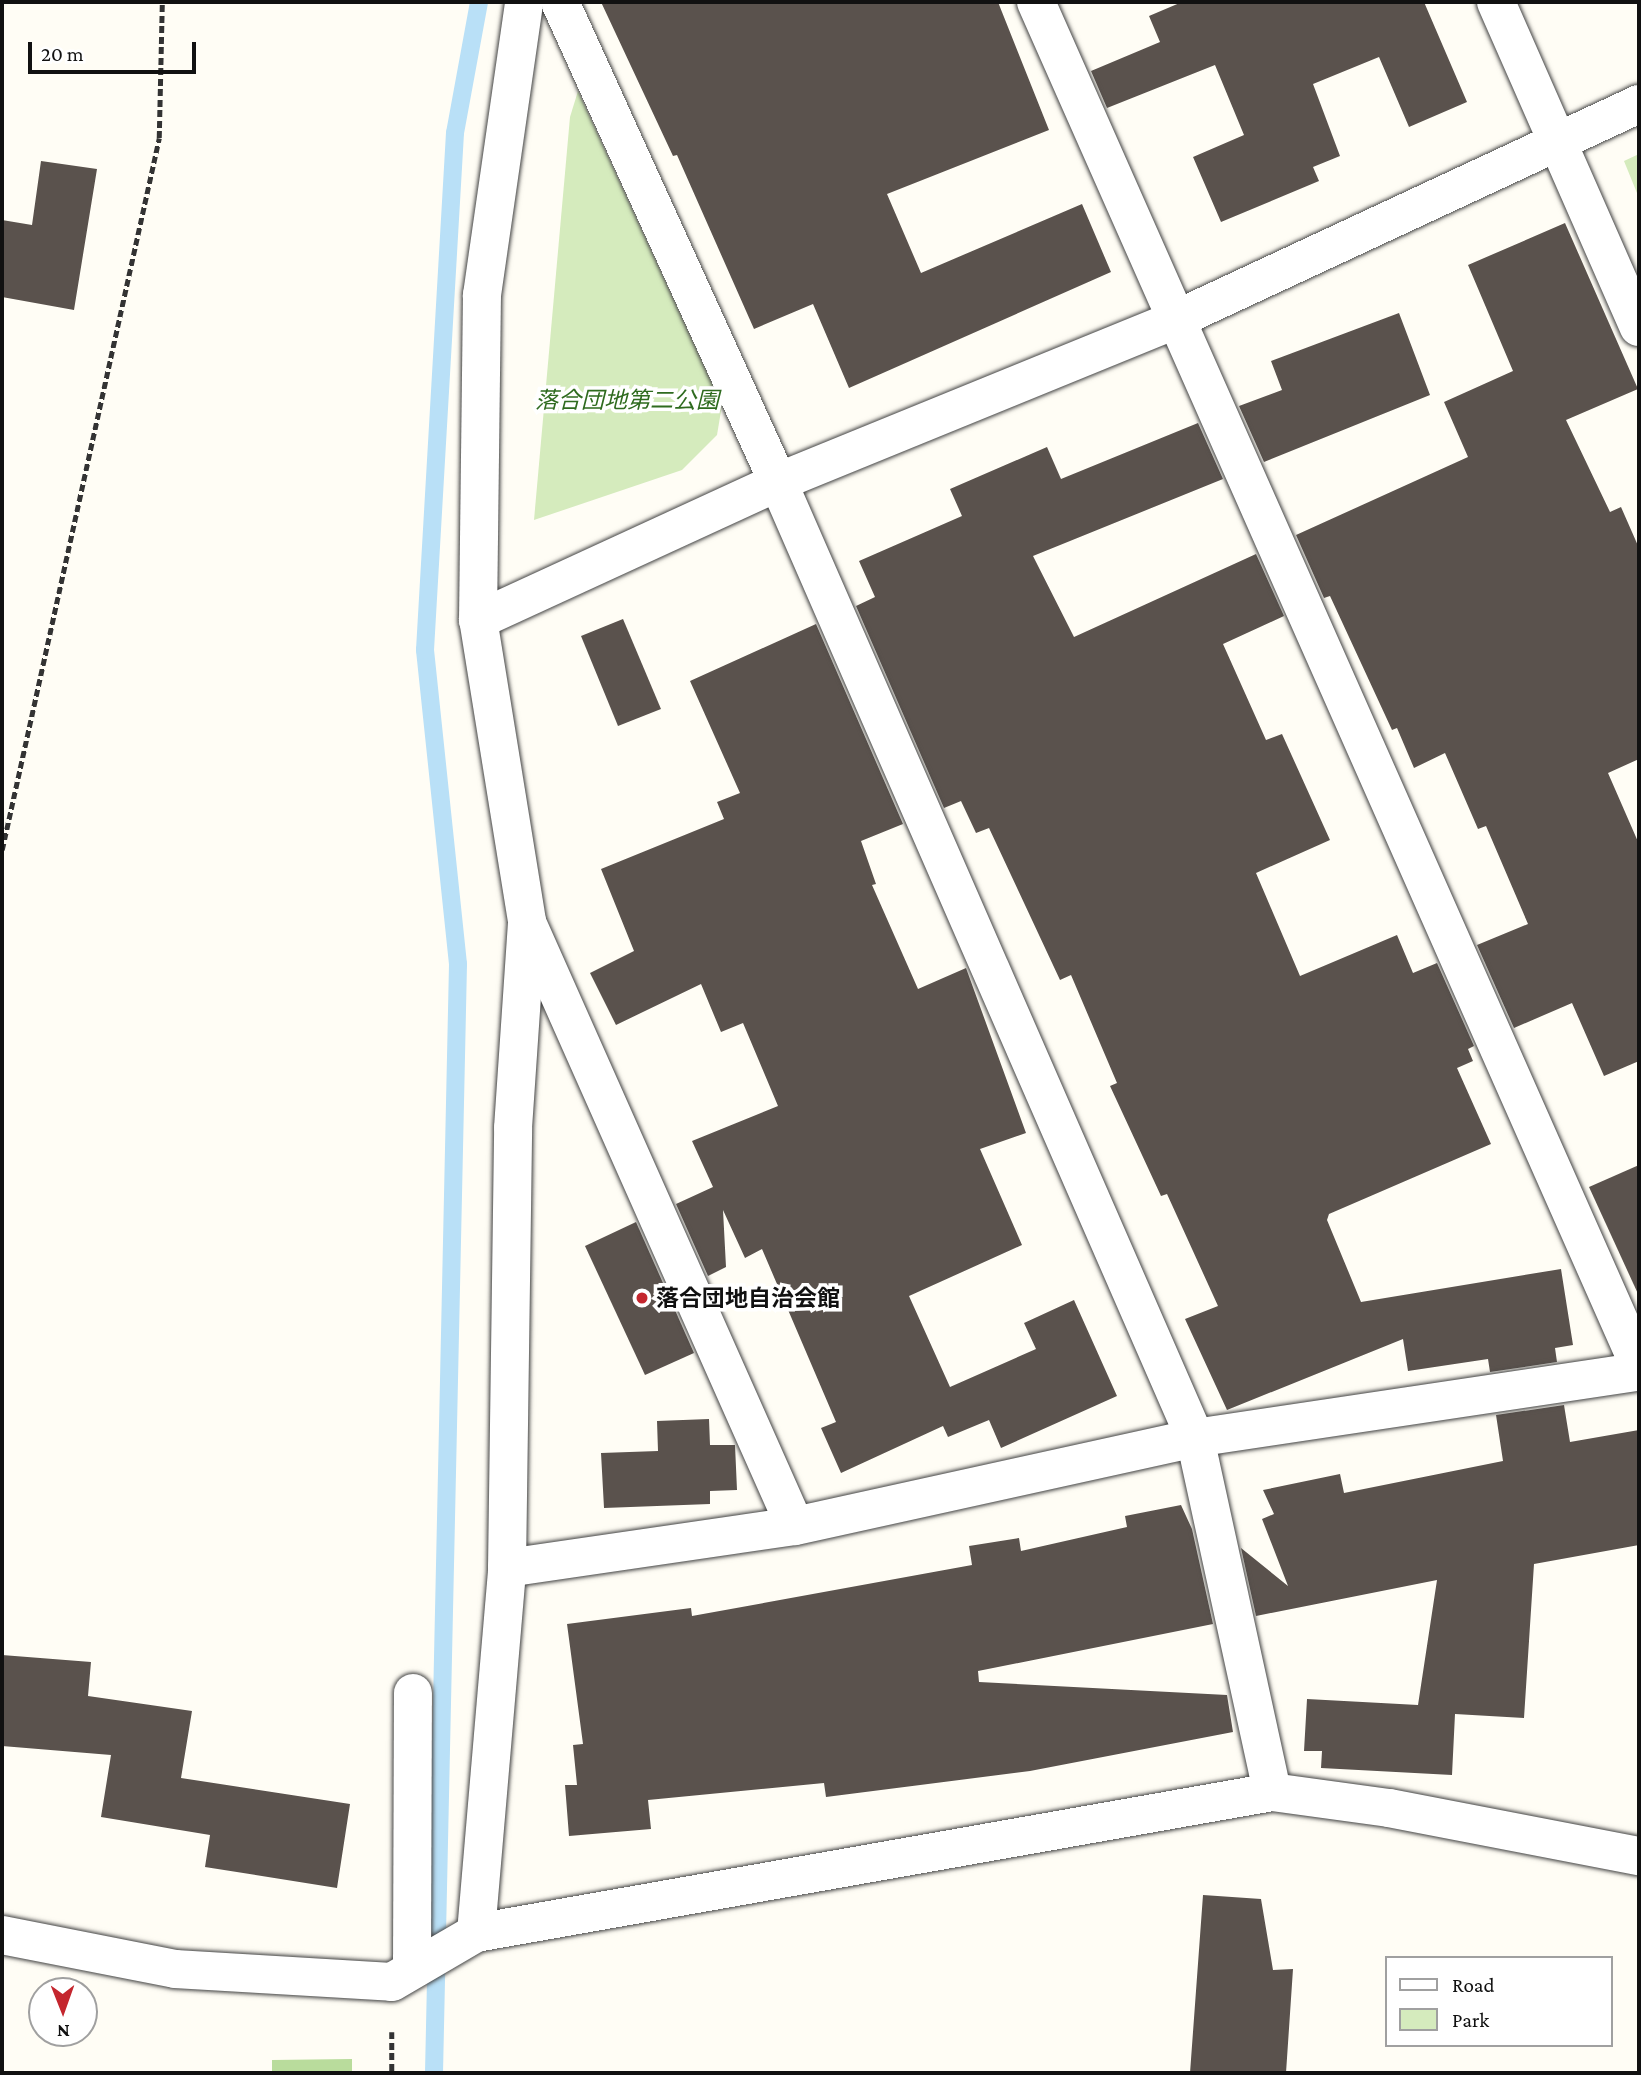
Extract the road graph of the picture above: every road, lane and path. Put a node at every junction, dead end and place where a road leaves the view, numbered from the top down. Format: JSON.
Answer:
{"nodes":[{"id":1,"x":162,"y":2,"type":"edge"},
{"id":2,"x":524,"y":2,"type":"edge"},
{"id":3,"x":560,"y":2,"type":"edge"},
{"id":4,"x":1036,"y":2,"type":"edge"},
{"id":5,"x":1496,"y":2,"type":"edge"},
{"id":6,"x":1639,"y":104,"type":"edge"},
{"id":7,"x":1556,"y":141,"type":"junction"},
{"id":8,"x":1177,"y":318,"type":"junction"},
{"id":9,"x":1639,"y":327,"type":"edge"},
{"id":10,"x":778,"y":482,"type":"junction"},
{"id":11,"x":478,"y":620,"type":"junction"},
{"id":12,"x":2,"y":850,"type":"edge"},
{"id":13,"x":527,"y":921,"type":"junction"},
{"id":14,"x":1639,"y":1365,"type":"edge"},
{"id":15,"x":1639,"y":1371,"type":"edge"},
{"id":16,"x":1195,"y":1438,"type":"junction"},
{"id":17,"x":795,"y":1526,"type":"junction"},
{"id":18,"x":507,"y":1569,"type":"junction"},
{"id":19,"x":413,"y":1693,"type":"dead end"},
{"id":20,"x":1272,"y":1791,"type":"junction"},
{"id":21,"x":1639,"y":1856,"type":"edge"},
{"id":22,"x":477,"y":1933,"type":"junction"},
{"id":23,"x":2,"y":1935,"type":"edge"},
{"id":24,"x":412,"y":1966,"type":"junction"}],
"edges":[{"from":1,"to":12,"type":"path"},
{"from":2,"to":11,"type":"street"},
{"from":3,"to":10,"type":"street"},
{"from":4,"to":8,"type":"street"},
{"from":5,"to":7,"type":"street"},
{"from":6,"to":7,"type":"street"},
{"from":7,"to":8,"type":"street"},
{"from":7,"to":9,"type":"street"},
{"from":8,"to":10,"type":"street"},
{"from":8,"to":14,"type":"street"},
{"from":10,"to":11,"type":"street"},
{"from":10,"to":16,"type":"street"},
{"from":11,"to":13,"type":"street"},
{"from":13,"to":17,"type":"street"},
{"from":13,"to":18,"type":"street"},
{"from":15,"to":16,"type":"street"},
{"from":16,"to":17,"type":"street"},
{"from":16,"to":20,"type":"street"},
{"from":17,"to":18,"type":"street"},
{"from":18,"to":22,"type":"street"},
{"from":19,"to":24,"type":"street"},
{"from":20,"to":21,"type":"street"},
{"from":20,"to":22,"type":"street"},
{"from":22,"to":24,"type":"street"},
{"from":23,"to":24,"type":"street"}]}
